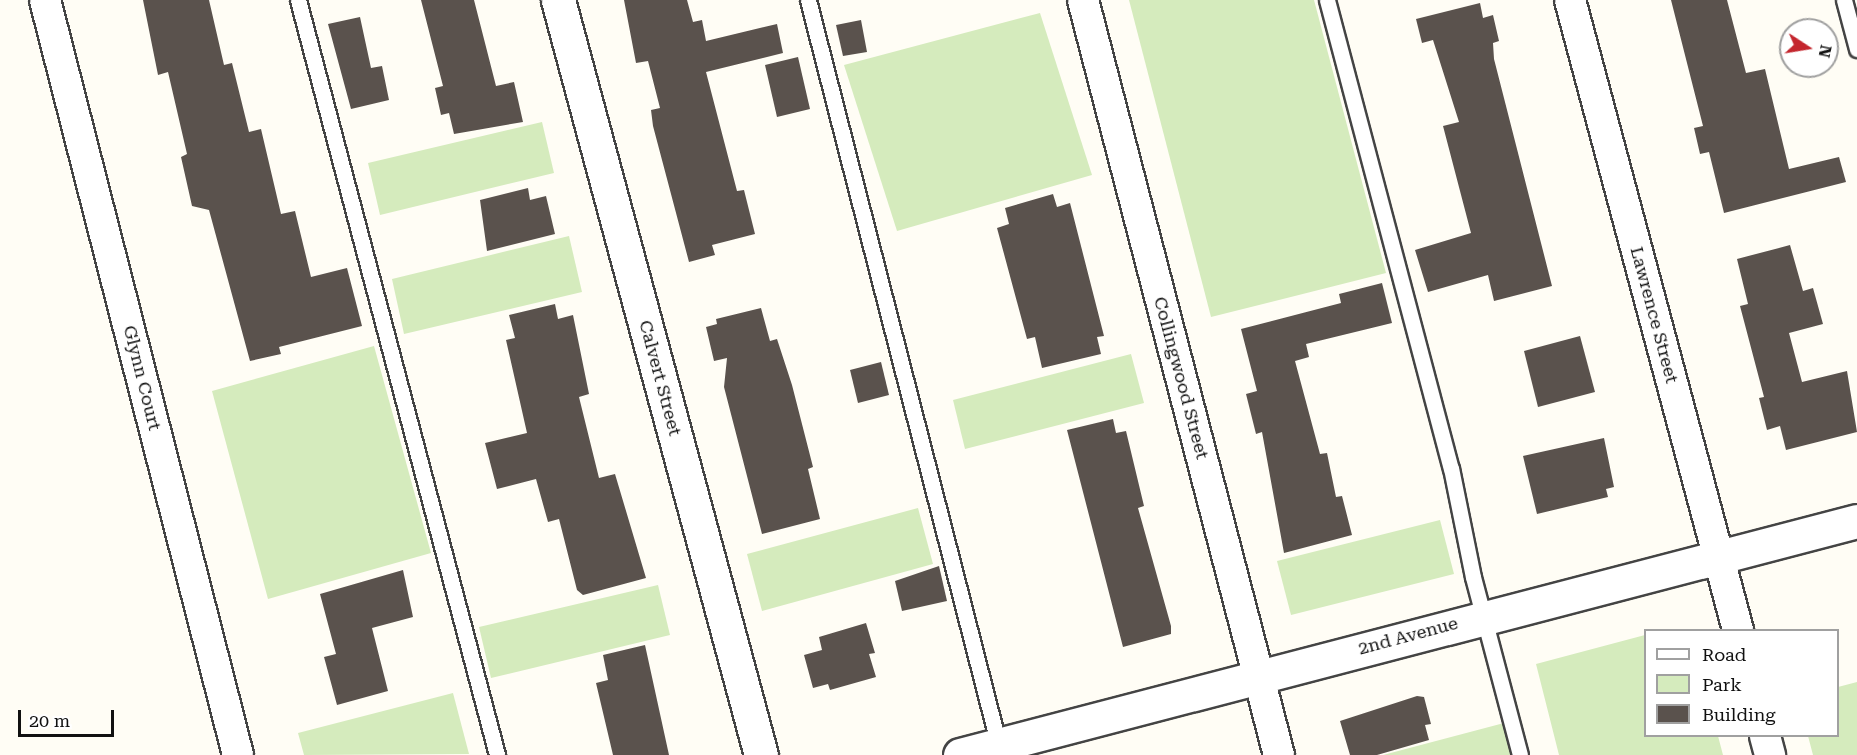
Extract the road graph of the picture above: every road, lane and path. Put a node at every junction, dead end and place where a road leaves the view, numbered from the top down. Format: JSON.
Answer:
{"nodes":[{"id":1,"x":45,"y":0,"type":"edge"},
{"id":2,"x":298,"y":0,"type":"edge"},
{"id":3,"x":558,"y":0,"type":"edge"},
{"id":4,"x":808,"y":0,"type":"edge"},
{"id":5,"x":1083,"y":0,"type":"edge"},
{"id":6,"x":1327,"y":0,"type":"edge"},
{"id":7,"x":1570,"y":0,"type":"edge"},
{"id":8,"x":1844,"y":0,"type":"edge"},
{"id":9,"x":1857,"y":49,"type":"edge"},
{"id":10,"x":1857,"y":521,"type":"edge"},
{"id":11,"x":1719,"y":555,"type":"junction"},
{"id":12,"x":1484,"y":616,"type":"junction"},
{"id":13,"x":1738,"y":629,"type":"edge"},
{"id":14,"x":1258,"y":674,"type":"junction"},
{"id":15,"x":1766,"y":737,"type":"edge"},
{"id":16,"x":1000,"y":750,"type":"edge"},
{"id":17,"x":238,"y":755,"type":"edge"},
{"id":18,"x":497,"y":755,"type":"edge"},
{"id":19,"x":761,"y":755,"type":"edge"},
{"id":20,"x":960,"y":755,"type":"edge"},
{"id":21,"x":1279,"y":755,"type":"edge"},
{"id":22,"x":1520,"y":755,"type":"edge"},
{"id":23,"x":1770,"y":755,"type":"edge"}],
"edges":[{"from":1,"to":17,"type":"street","name":"Glynn Court"},
{"from":2,"to":18,"type":"lane"},
{"from":3,"to":19,"type":"street","name":"Calvert Street"},
{"from":4,"to":16,"type":"lane"},
{"from":5,"to":14,"type":"street","name":"Collingwood Street"},
{"from":6,"to":12,"type":"lane"},
{"from":7,"to":11,"type":"street","name":"Lawrence Street"},
{"from":8,"to":9,"type":"lane"},
{"from":10,"to":11,"type":"street","name":"2nd Avenue"},
{"from":11,"to":12,"type":"street","name":"2nd Avenue"},
{"from":11,"to":13,"type":"street","name":"Lawrence Street"},
{"from":12,"to":14,"type":"street","name":"2nd Avenue"},
{"from":12,"to":22,"type":"lane"},
{"from":14,"to":16,"type":"street","name":"2nd Avenue"},
{"from":14,"to":21,"type":"street","name":"Collingwood Street"},
{"from":15,"to":23,"type":"street"},
{"from":16,"to":20,"type":"street","name":"2nd Avenue"}]}
